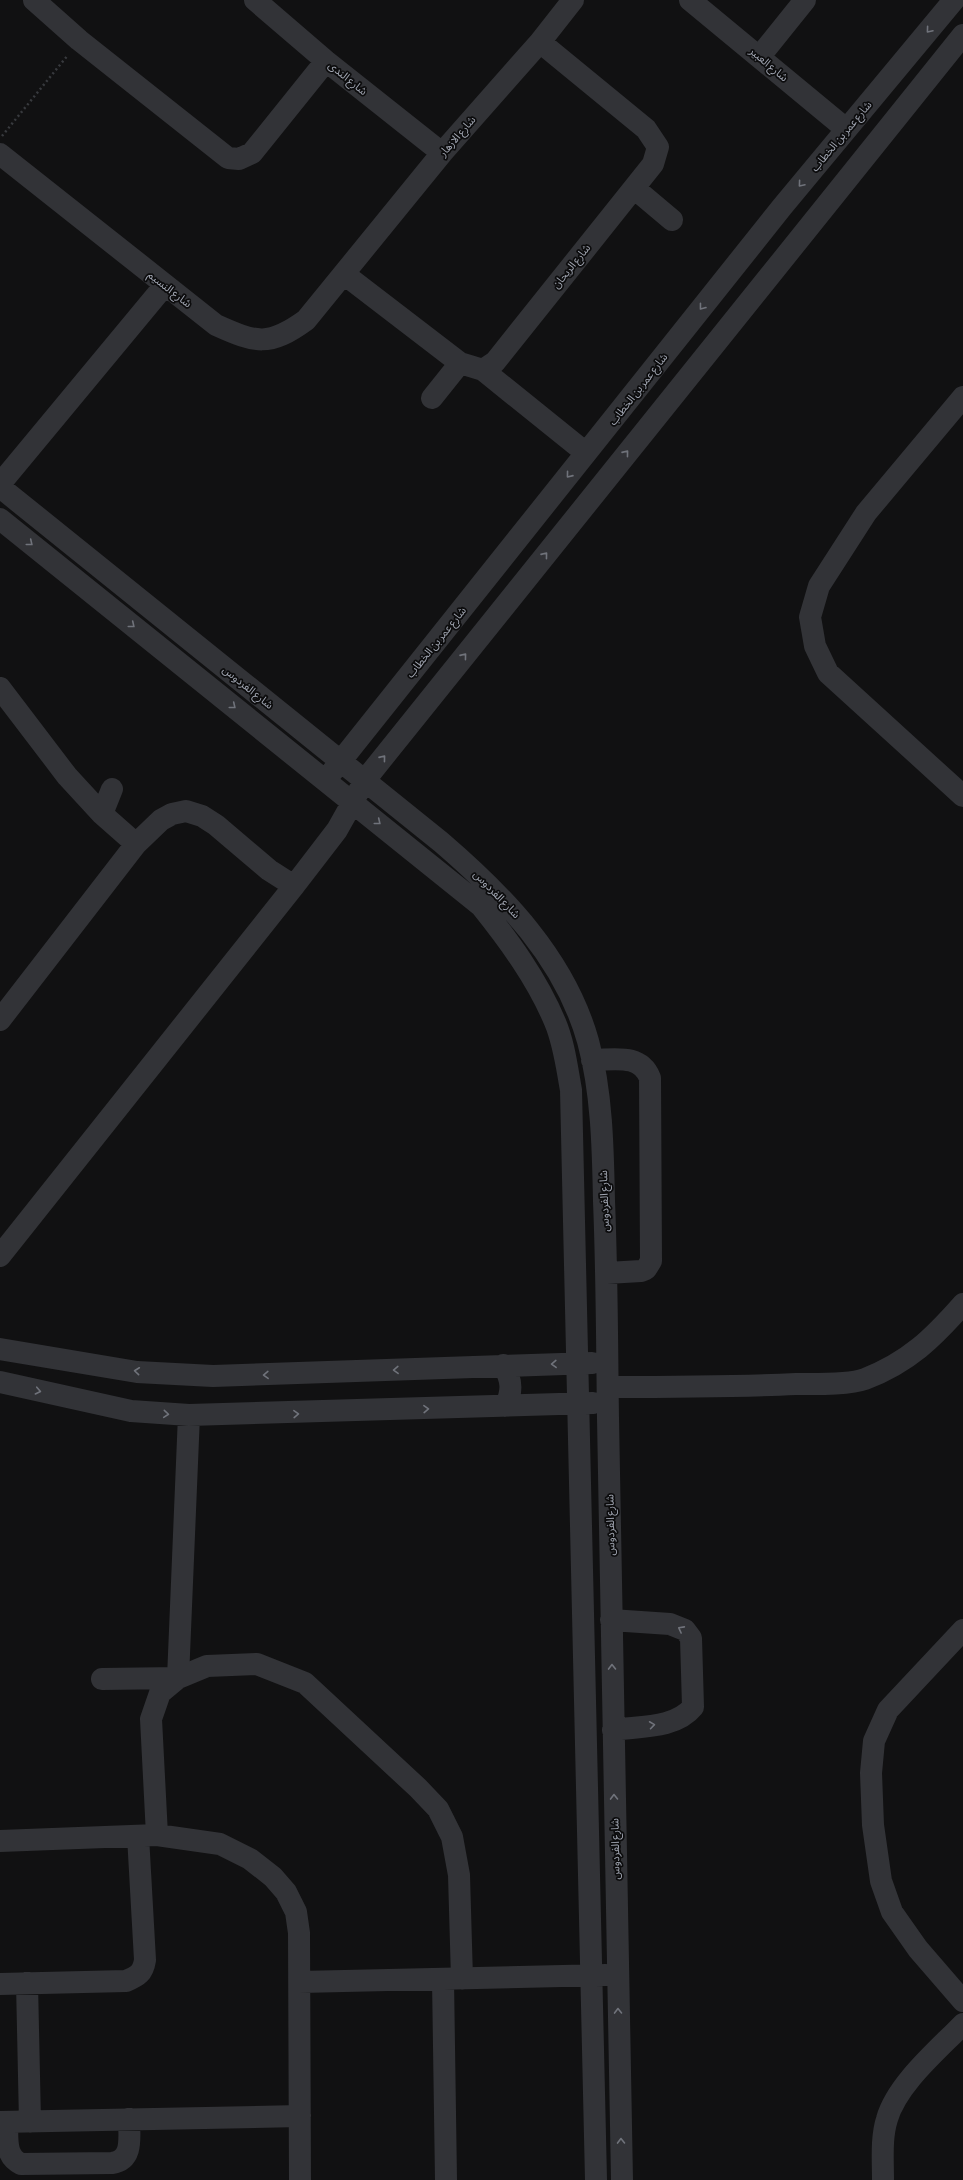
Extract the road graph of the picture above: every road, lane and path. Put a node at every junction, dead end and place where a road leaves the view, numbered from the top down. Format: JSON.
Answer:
{"nodes":[{"id":1,"x":34,"y":0,"type":"edge"},
{"id":2,"x":255,"y":0,"type":"edge"},
{"id":3,"x":573,"y":0,"type":"edge"},
{"id":4,"x":690,"y":0,"type":"edge"},
{"id":5,"x":805,"y":0,"type":"edge"},
{"id":6,"x":954,"y":0,"type":"edge"},
{"id":7,"x":963,"y":34,"type":"edge"},
{"id":8,"x":79,"y":40,"type":"junction"},
{"id":9,"x":540,"y":42,"type":"junction"},
{"id":10,"x":760,"y":56,"type":"junction"},
{"id":11,"x":326,"y":60,"type":"junction"},
{"id":12,"x":846,"y":129,"type":"junction"},
{"id":13,"x":0,"y":138,"type":"edge"},
{"id":14,"x":442,"y":153,"type":"junction"},
{"id":15,"x":0,"y":154,"type":"edge"},
{"id":16,"x":634,"y":188,"type":"junction"},
{"id":17,"x":672,"y":220,"type":"dead end"},
{"id":18,"x":344,"y":274,"type":"junction"},
{"id":19,"x":723,"y":281,"type":"junction"},
{"id":20,"x":165,"y":285,"type":"junction"},
{"id":21,"x":748,"y":300,"type":"junction"},
{"id":22,"x":460,"y":363,"type":"junction"},
{"id":23,"x":483,"y":370,"type":"junction"},
{"id":24,"x":963,"y":397,"type":"edge"},
{"id":25,"x":432,"y":398,"type":"dead end"},
{"id":26,"x":586,"y":454,"type":"junction"},
{"id":27,"x":0,"y":486,"type":"edge"},
{"id":28,"x":0,"y":519,"type":"edge"},
{"id":29,"x":118,"y":582,"type":"junction"},
{"id":30,"x":103,"y":602,"type":"junction"},
{"id":31,"x":0,"y":688,"type":"edge"},
{"id":32,"x":341,"y":761,"type":"junction"},
{"id":33,"x":326,"y":780,"type":"junction"},
{"id":34,"x":365,"y":780,"type":"junction"},
{"id":35,"x":112,"y":789,"type":"dead end"},
{"id":36,"x":963,"y":796,"type":"edge"},
{"id":37,"x":352,"y":801,"type":"junction"},
{"id":38,"x":102,"y":814,"type":"junction"},
{"id":39,"x":136,"y":844,"type":"junction"},
{"id":40,"x":294,"y":886,"type":"junction"},
{"id":41,"x":0,"y":1020,"type":"edge"},
{"id":42,"x":592,"y":1060,"type":"junction"},
{"id":43,"x":0,"y":1256,"type":"edge"},
{"id":44,"x":607,"y":1273,"type":"junction"},
{"id":45,"x":963,"y":1304,"type":"edge"},
{"id":46,"x":606,"y":1311,"type":"junction"},
{"id":47,"x":577,"y":1312,"type":"junction"},
{"id":48,"x":0,"y":1349,"type":"edge"},
{"id":49,"x":607,"y":1362,"type":"junction"},
{"id":50,"x":578,"y":1363,"type":"junction"},
{"id":51,"x":503,"y":1366,"type":"junction"},
{"id":52,"x":0,"y":1382,"type":"edge"},
{"id":53,"x":608,"y":1395,"type":"junction"},
{"id":54,"x":579,"y":1403,"type":"junction"},
{"id":55,"x":505,"y":1406,"type":"junction"},
{"id":56,"x":189,"y":1416,"type":"junction"},
{"id":57,"x":609,"y":1443,"type":"junction"},
{"id":58,"x":580,"y":1445,"type":"junction"},
{"id":59,"x":612,"y":1620,"type":"junction"},
{"id":60,"x":963,"y":1630,"type":"edge"},
{"id":61,"x":178,"y":1678,"type":"junction"},
{"id":62,"x":102,"y":1679,"type":"dead end"},
{"id":63,"x":613,"y":1730,"type":"junction"},
{"id":64,"x":147,"y":1835,"type":"junction"},
{"id":65,"x":0,"y":1841,"type":"edge"},
{"id":66,"x":618,"y":1975,"type":"junction"},
{"id":67,"x":592,"y":1976,"type":"junction"},
{"id":68,"x":452,"y":1979,"type":"junction"},
{"id":69,"x":300,"y":1982,"type":"junction"},
{"id":70,"x":27,"y":1983,"type":"junction"},
{"id":71,"x":0,"y":1984,"type":"edge"},
{"id":72,"x":963,"y":2001,"type":"edge"},
{"id":73,"x":963,"y":2024,"type":"edge"},
{"id":74,"x":300,"y":2116,"type":"junction"},
{"id":75,"x":130,"y":2119,"type":"junction"},
{"id":76,"x":4,"y":2122,"type":"edge"},
{"id":77,"x":30,"y":2122,"type":"junction"},
{"id":78,"x":300,"y":2180,"type":"edge"},
{"id":79,"x":446,"y":2180,"type":"edge"},
{"id":80,"x":596,"y":2180,"type":"edge"},
{"id":81,"x":622,"y":2180,"type":"edge"},
{"id":82,"x":883,"y":2180,"type":"edge"}],
"edges":[{"from":1,"to":8,"type":"street"},
{"from":2,"to":11,"type":"street","name":"شارع الندى"},
{"from":3,"to":9,"type":"street","name":"شارع الازهار"},
{"from":4,"to":10,"type":"street","name":"شارع العبير"},
{"from":5,"to":10,"type":"street"},
{"from":6,"to":12,"type":"street","name":"شارع عمر بن الخطاب","one_way":true},
{"from":7,"to":21,"type":"street"},
{"from":8,"to":11,"type":"street"},
{"from":8,"to":13,"type":"path"},
{"from":9,"to":14,"type":"street","name":"شارع الازهار"},
{"from":9,"to":16,"type":"street","name":"شارع الريحان"},
{"from":10,"to":12,"type":"street","name":"شارع العبير"},
{"from":11,"to":14,"type":"street","name":"شارع الندى"},
{"from":12,"to":19,"type":"street","name":"شارع عمر بن الخطاب","one_way":true},
{"from":14,"to":18,"type":"street","name":"شارع الازهار"},
{"from":15,"to":20,"type":"street","name":"شارع النسيم"},
{"from":16,"to":17,"type":"street"},
{"from":16,"to":23,"type":"street","name":"شارع الريحان"},
{"from":18,"to":20,"type":"street","name":"شارع النسيم"},
{"from":18,"to":22,"type":"street"},
{"from":19,"to":21,"type":"street"},
{"from":19,"to":26,"type":"street","name":"شارع عمر بن الخطاب","one_way":true},
{"from":20,"to":27,"type":"street"},
{"from":34,"to":21,"type":"street","one_way":true},
{"from":22,"to":23,"type":"street"},
{"from":22,"to":25,"type":"street"},
{"from":23,"to":26,"type":"street"},
{"from":24,"to":36,"type":"street"},
{"from":26,"to":32,"type":"street","name":"شارع عمر بن الخطاب","one_way":true},
{"from":27,"to":29,"type":"street","name":"شارع الفردوس"},
{"from":28,"to":30,"type":"street","name":"شارع الفردوس","one_way":true},
{"from":29,"to":30,"type":"street"},
{"from":29,"to":32,"type":"street","name":"شارع الفردوس"},
{"from":30,"to":33,"type":"street","name":"شارع الفردوس","one_way":true},
{"from":31,"to":38,"type":"street"},
{"from":32,"to":33,"type":"street","name":"شارع عمر بن الخطاب"},
{"from":32,"to":34,"type":"street","name":"شارع الفردوس"},
{"from":33,"to":37,"type":"street","name":"شارع الفردوس"},
{"from":34,"to":37,"type":"street"},
{"from":34,"to":42,"type":"street","name":"شارع الفردوس"},
{"from":35,"to":38,"type":"street"},
{"from":37,"to":40,"type":"street"},
{"from":37,"to":47,"type":"street","name":"شارع الفردوس","one_way":true},
{"from":38,"to":39,"type":"street"},
{"from":39,"to":40,"type":"street"},
{"from":39,"to":41,"type":"street"},
{"from":40,"to":43,"type":"street"},
{"from":42,"to":44,"type":"street","name":"شارع الفردوس"},
{"from":42,"to":44,"type":"street"},
{"from":44,"to":46,"type":"street","name":"شارع الفردوس"},
{"from":45,"to":53,"type":"street"},
{"from":46,"to":47,"type":"street"},
{"from":46,"to":49,"type":"street","name":"شارع الفردوس"},
{"from":47,"to":50,"type":"street","name":"شارع الفردوس"},
{"from":51,"to":48,"type":"street","one_way":true},
{"from":49,"to":50,"type":"street"},
{"from":49,"to":53,"type":"street","name":"شارع الفردوس"},
{"from":50,"to":51,"type":"street","one_way":true},
{"from":50,"to":54,"type":"street","name":"شارع الفردوس"},
{"from":51,"to":55,"type":"street"},
{"from":52,"to":56,"type":"street","one_way":true},
{"from":53,"to":54,"type":"street"},
{"from":53,"to":57,"type":"street","name":"شارع الفردوس"},
{"from":54,"to":55,"type":"street"},
{"from":54,"to":58,"type":"street","name":"شارع الفردوس"},
{"from":56,"to":55,"type":"street","one_way":true},
{"from":56,"to":61,"type":"street"},
{"from":57,"to":58,"type":"street"},
{"from":57,"to":59,"type":"street","name":"شارع الفردوس"},
{"from":58,"to":67,"type":"street","name":"شارع الفردوس"},
{"from":63,"to":59,"type":"street","name":"شارع الفردوس","one_way":true},
{"from":63,"to":59,"type":"street","one_way":true},
{"from":60,"to":72,"type":"street"},
{"from":61,"to":62,"type":"street"},
{"from":61,"to":64,"type":"street"},
{"from":61,"to":68,"type":"street"},
{"from":66,"to":63,"type":"street","name":"شارع الفردوس","one_way":true},
{"from":64,"to":65,"type":"street"},
{"from":64,"to":69,"type":"street"},
{"from":64,"to":70,"type":"street"},
{"from":66,"to":67,"type":"street"},
{"from":81,"to":66,"type":"street","name":"شارع الفردوس","one_way":true},
{"from":67,"to":68,"type":"street"},
{"from":67,"to":80,"type":"street","name":"شارع الفردوس"},
{"from":68,"to":69,"type":"street"},
{"from":68,"to":79,"type":"street"},
{"from":69,"to":74,"type":"street"},
{"from":70,"to":71,"type":"street"},
{"from":70,"to":77,"type":"street"},
{"from":73,"to":82,"type":"street"},
{"from":74,"to":75,"type":"street"},
{"from":74,"to":78,"type":"street"},
{"from":75,"to":76,"type":"street"},
{"from":75,"to":77,"type":"street"},
{"from":76,"to":77,"type":"street"}]}
